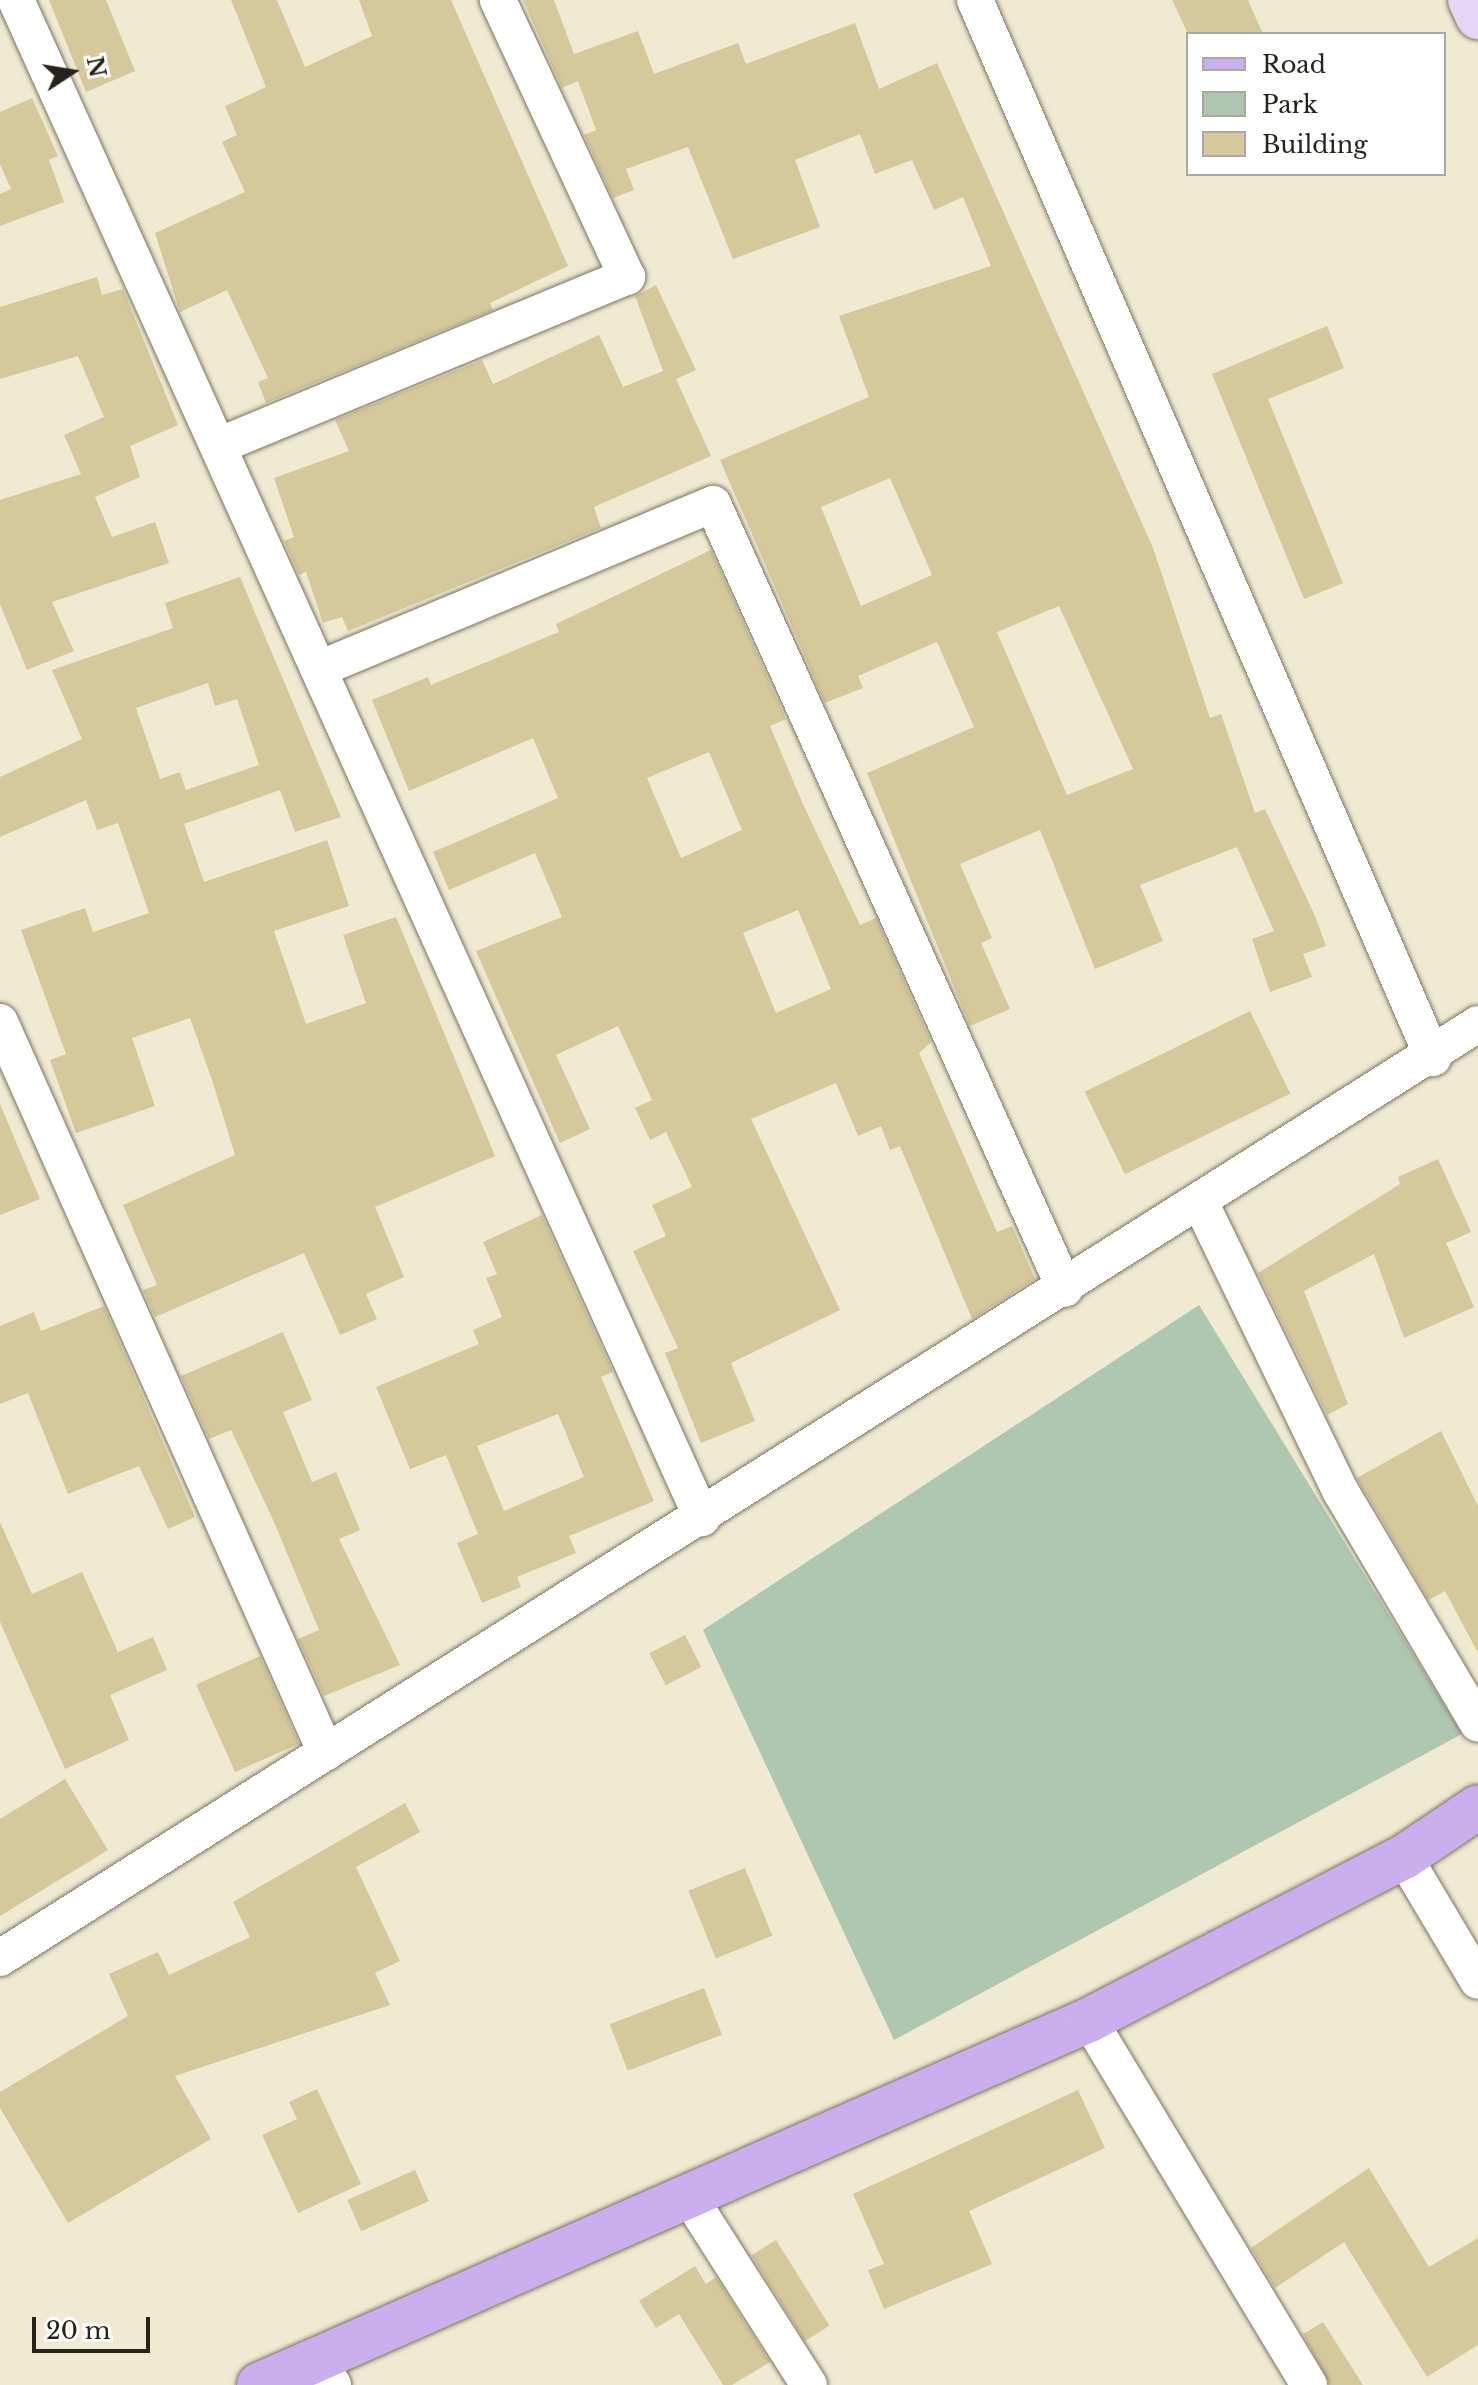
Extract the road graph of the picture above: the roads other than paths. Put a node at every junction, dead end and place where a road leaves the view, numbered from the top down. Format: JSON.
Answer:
{"nodes":[{"id":1,"x":16,"y":0,"type":"edge"},
{"id":2,"x":498,"y":0,"type":"edge"},
{"id":3,"x":975,"y":0,"type":"edge"},
{"id":4,"x":1470,"y":0,"type":"edge"},
{"id":5,"x":1478,"y":17,"type":"edge"},
{"id":6,"x":218,"y":446,"type":"junction"},
{"id":7,"x":319,"y":669,"type":"junction"},
{"id":8,"x":0,"y":1022,"type":"edge"},
{"id":9,"x":1478,"y":1024,"type":"edge"},
{"id":10,"x":1433,"y":1058,"type":"junction"},
{"id":11,"x":1201,"y":1204,"type":"junction"},
{"id":12,"x":1065,"y":1289,"type":"junction"},
{"id":13,"x":702,"y":1518,"type":"junction"},
{"id":14,"x":1478,"y":1724,"type":"edge"},
{"id":15,"x":326,"y":1753,"type":"junction"},
{"id":16,"x":1478,"y":1807,"type":"edge"},
{"id":17,"x":1404,"y":1857,"type":"junction"},
{"id":18,"x":0,"y":1958,"type":"edge"},
{"id":19,"x":1478,"y":1981,"type":"edge"},
{"id":20,"x":1089,"y":2020,"type":"junction"},
{"id":21,"x":688,"y":2195,"type":"junction"},
{"id":22,"x":324,"y":2371,"type":"edge"},
{"id":23,"x":259,"y":2385,"type":"edge"},
{"id":24,"x":809,"y":2385,"type":"edge"},
{"id":25,"x":1309,"y":2385,"type":"edge"}],
"edges":[{"from":1,"to":6,"type":"street"},
{"from":2,"to":6,"type":"street"},
{"from":3,"to":10,"type":"street"},
{"from":4,"to":5,"type":"main road"},
{"from":6,"to":7,"type":"street"},
{"from":7,"to":12,"type":"street"},
{"from":7,"to":13,"type":"street"},
{"from":8,"to":15,"type":"street"},
{"from":9,"to":10,"type":"street"},
{"from":10,"to":11,"type":"street"},
{"from":11,"to":12,"type":"street"},
{"from":11,"to":14,"type":"street"},
{"from":12,"to":13,"type":"street"},
{"from":13,"to":15,"type":"street"},
{"from":15,"to":18,"type":"street"},
{"from":16,"to":17,"type":"main road"},
{"from":17,"to":19,"type":"street"},
{"from":17,"to":20,"type":"main road"},
{"from":20,"to":21,"type":"main road"},
{"from":20,"to":25,"type":"street"},
{"from":21,"to":22,"type":"main road"},
{"from":21,"to":24,"type":"street"},
{"from":22,"to":23,"type":"main road"}]}
